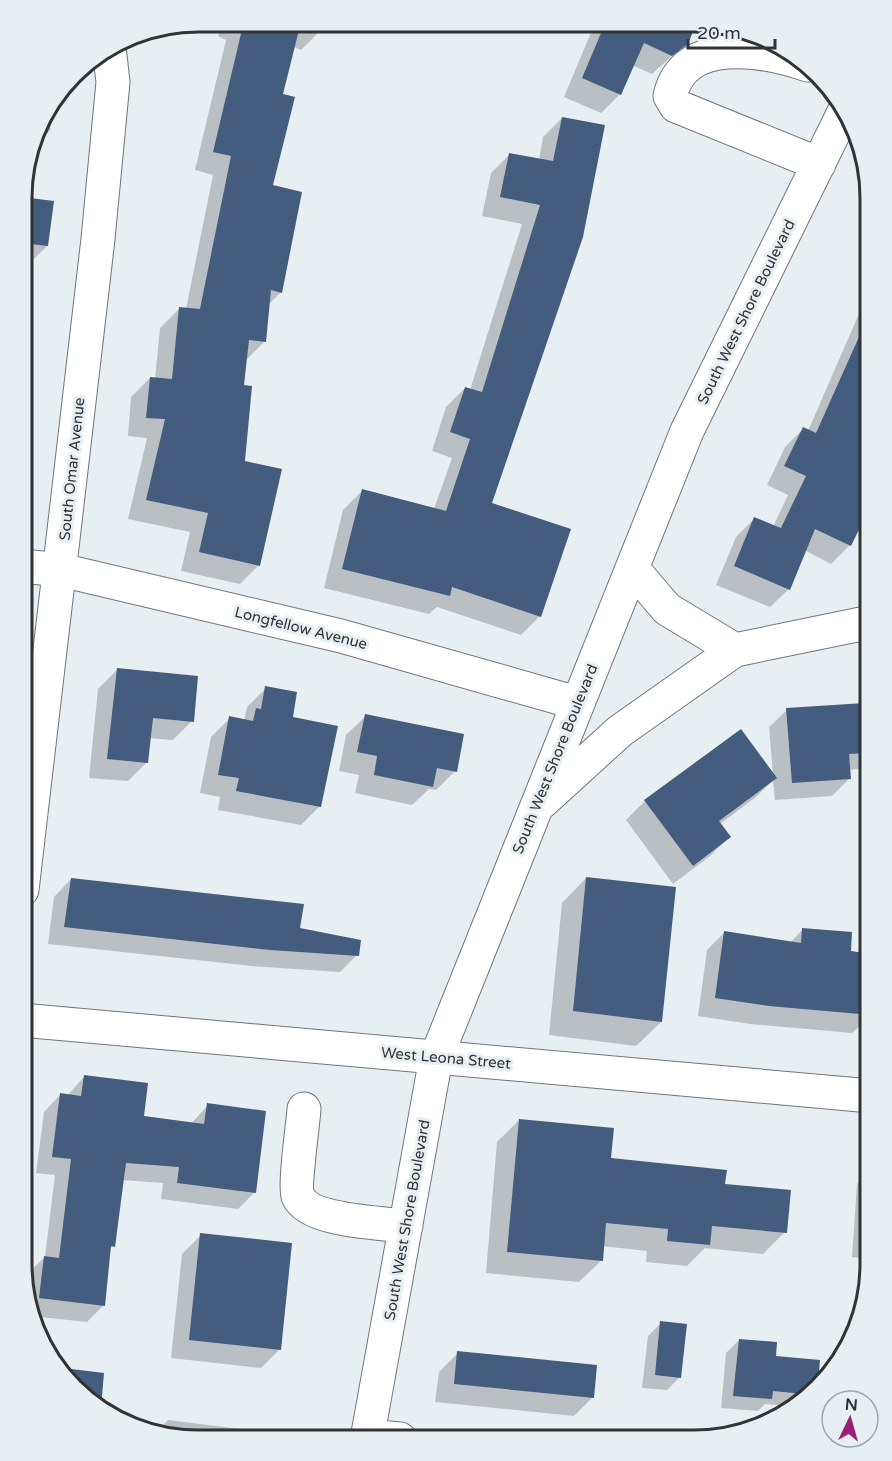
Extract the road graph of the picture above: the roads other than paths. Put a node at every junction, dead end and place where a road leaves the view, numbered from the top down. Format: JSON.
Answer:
{"nodes":[{"id":1,"x":110,"y":56,"type":"edge"},
{"id":2,"x":787,"y":60,"type":"edge"},
{"id":3,"x":841,"y":119,"type":"edge"},
{"id":4,"x":819,"y":164,"type":"junction"},
{"id":5,"x":32,"y":567,"type":"edge"},
{"id":6,"x":632,"y":568,"type":"junction"},
{"id":7,"x":61,"y":570,"type":"junction"},
{"id":8,"x":860,"y":624,"type":"edge"},
{"id":9,"x":735,"y":650,"type":"junction"},
{"id":10,"x":577,"y":703,"type":"junction"},
{"id":11,"x":32,"y":802,"type":"edge"},
{"id":12,"x":535,"y":808,"type":"junction"},
{"id":13,"x":32,"y":1021,"type":"edge"},
{"id":14,"x":436,"y":1058,"type":"junction"},
{"id":15,"x":860,"y":1095,"type":"edge"},
{"id":16,"x":304,"y":1109,"type":"dead end"},
{"id":17,"x":406,"y":1226,"type":"junction"},
{"id":18,"x":368,"y":1430,"type":"edge"}],
"edges":[{"from":1,"to":7,"type":"street","name":"South Omar Avenue"},
{"from":2,"to":4,"type":"street"},
{"from":3,"to":4,"type":"street","name":"South West Shore Boulevard"},
{"from":4,"to":6,"type":"street","name":"South West Shore Boulevard"},
{"from":5,"to":7,"type":"street","name":"Longfellow Avenue"},
{"from":6,"to":9,"type":"street"},
{"from":6,"to":10,"type":"street","name":"South West Shore Boulevard"},
{"from":7,"to":10,"type":"street","name":"Longfellow Avenue"},
{"from":7,"to":11,"type":"street","name":"South Omar Avenue"},
{"from":8,"to":9,"type":"street"},
{"from":9,"to":12,"type":"street"},
{"from":10,"to":12,"type":"street","name":"South West Shore Boulevard"},
{"from":12,"to":14,"type":"street","name":"South West Shore Boulevard"},
{"from":13,"to":14,"type":"street","name":"West Leona Street"},
{"from":14,"to":15,"type":"street","name":"West Leona Street"},
{"from":14,"to":17,"type":"street","name":"South West Shore Boulevard"},
{"from":16,"to":17,"type":"street"},
{"from":17,"to":18,"type":"street","name":"South West Shore Boulevard"}]}
